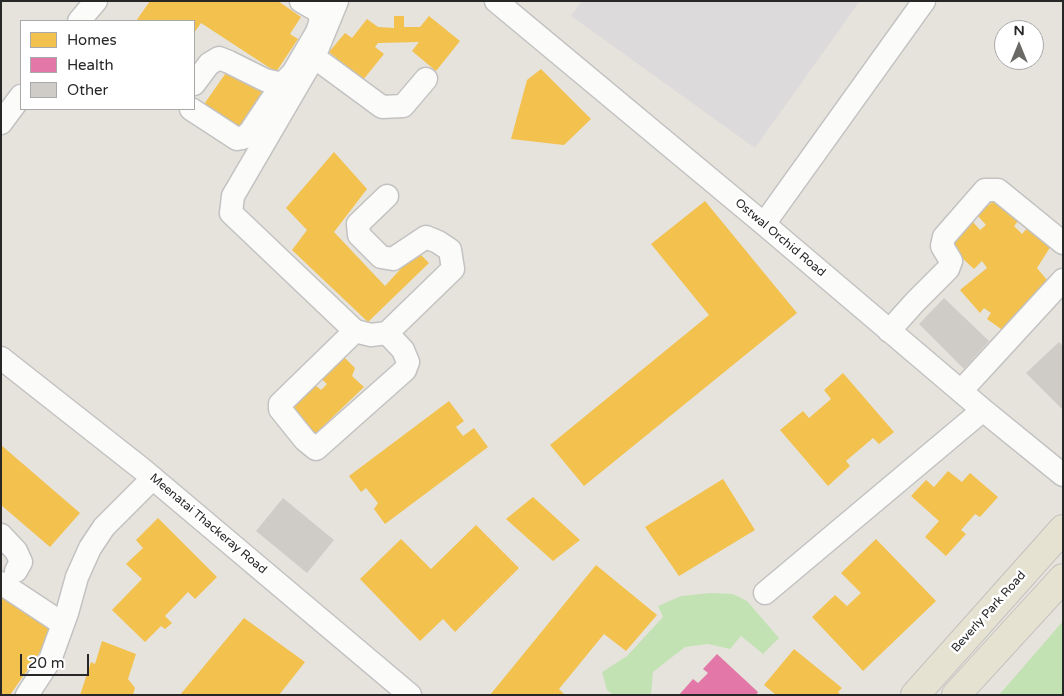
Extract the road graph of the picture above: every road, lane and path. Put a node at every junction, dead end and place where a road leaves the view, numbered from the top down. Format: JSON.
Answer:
{"nodes":[{"id":1,"x":96,"y":1,"type":"edge"},
{"id":2,"x":301,"y":1,"type":"edge"},
{"id":3,"x":337,"y":1,"type":"edge"},
{"id":4,"x":496,"y":1,"type":"edge"},
{"id":5,"x":924,"y":1,"type":"edge"},
{"id":6,"x":80,"y":20,"type":"edge"},
{"id":7,"x":314,"y":57,"type":"junction"},
{"id":8,"x":426,"y":79,"type":"dead end"},
{"id":9,"x":195,"y":83,"type":"edge"},
{"id":10,"x":282,"y":84,"type":"junction"},
{"id":11,"x":20,"y":97,"type":"edge"},
{"id":12,"x":193,"y":110,"type":"edge"},
{"id":13,"x":1,"y":123,"type":"edge"},
{"id":14,"x":386,"y":196,"type":"dead end"},
{"id":15,"x":764,"y":224,"type":"junction"},
{"id":16,"x":1063,"y":243,"type":"edge"},
{"id":17,"x":1063,"y":280,"type":"edge"},
{"id":18,"x":355,"y":331,"type":"junction"},
{"id":19,"x":889,"y":331,"type":"junction"},
{"id":20,"x":387,"y":333,"type":"junction"},
{"id":21,"x":1,"y":358,"type":"edge"},
{"id":22,"x":960,"y":391,"type":"junction"},
{"id":23,"x":983,"y":410,"type":"junction"},
{"id":24,"x":148,"y":473,"type":"junction"},
{"id":25,"x":1063,"y":475,"type":"edge"},
{"id":26,"x":1063,"y":529,"type":"edge"},
{"id":27,"x":1,"y":535,"type":"edge"},
{"id":28,"x":9,"y":577,"type":"edge"},
{"id":29,"x":1063,"y":578,"type":"edge"},
{"id":30,"x":764,"y":593,"type":"dead end"},
{"id":31,"x":63,"y":624,"type":"junction"},
{"id":32,"x":27,"y":695,"type":"edge"},
{"id":33,"x":410,"y":695,"type":"edge"},
{"id":34,"x":915,"y":695,"type":"edge"},
{"id":35,"x":956,"y":695,"type":"edge"}],
"edges":[{"from":1,"to":6,"type":"street"},
{"from":2,"to":10,"type":"street"},
{"from":3,"to":7,"type":"street"},
{"from":4,"to":15,"type":"street","name":"Ostwal Orchid Road"},
{"from":5,"to":15,"type":"street"},
{"from":7,"to":8,"type":"street"},
{"from":7,"to":18,"type":"street"},
{"from":9,"to":10,"type":"street"},
{"from":10,"to":12,"type":"street"},
{"from":11,"to":13,"type":"street"},
{"from":14,"to":20,"type":"street"},
{"from":15,"to":19,"type":"street","name":"Ostwal Orchid Road"},
{"from":16,"to":19,"type":"street"},
{"from":17,"to":22,"type":"street"},
{"from":18,"to":20,"type":"street"},
{"from":18,"to":20,"type":"street"},
{"from":19,"to":22,"type":"street","name":"Ostwal Orchid Road"},
{"from":21,"to":24,"type":"street","name":"Meenatai Thackeray Road"},
{"from":22,"to":23,"type":"street","name":"Ostwal Orchid Road"},
{"from":23,"to":25,"type":"street","name":"Ostwal Orchid Road"},
{"from":23,"to":30,"type":"street"},
{"from":24,"to":31,"type":"street"},
{"from":24,"to":33,"type":"street","name":"Meenatai Thackeray Road"},
{"from":26,"to":34,"type":"main road","name":"Beverly Park Road"},
{"from":27,"to":28,"type":"street"},
{"from":28,"to":31,"type":"street"},
{"from":29,"to":35,"type":"main road"},
{"from":31,"to":32,"type":"street"}]}
